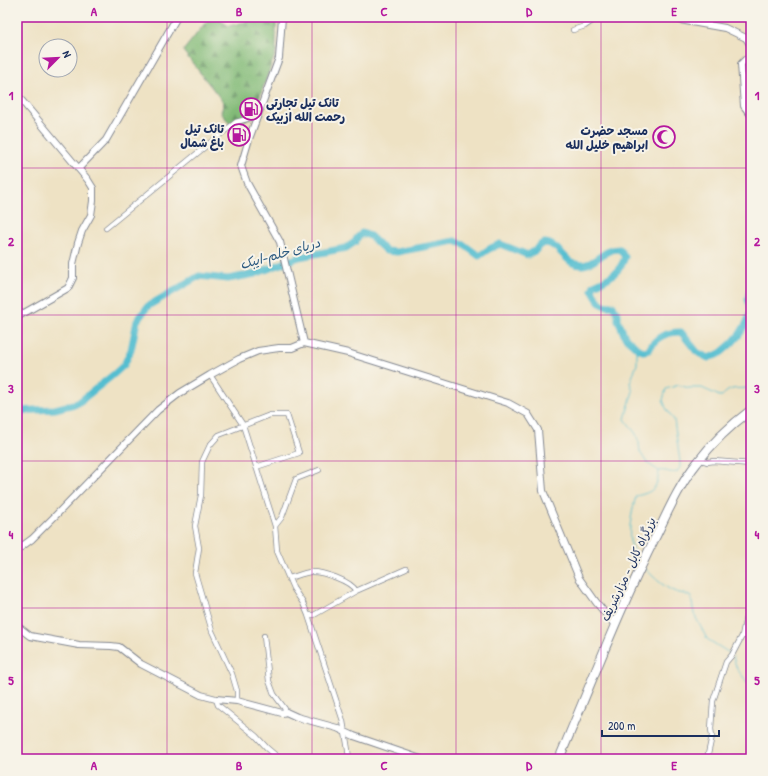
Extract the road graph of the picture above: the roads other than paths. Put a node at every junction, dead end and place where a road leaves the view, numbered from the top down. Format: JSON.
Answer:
{"nodes":[{"id":1,"x":177,"y":17,"type":"edge"},
{"id":2,"x":282,"y":17,"type":"edge"},
{"id":3,"x":598,"y":17,"type":"edge"},
{"id":4,"x":677,"y":17,"type":"edge"},
{"id":5,"x":573,"y":30,"type":"dead end"},
{"id":6,"x":751,"y":46,"type":"edge"},
{"id":7,"x":751,"y":57,"type":"edge"},
{"id":8,"x":17,"y":95,"type":"edge"},
{"id":9,"x":751,"y":115,"type":"edge"},
{"id":10,"x":258,"y":116,"type":"junction"},
{"id":11,"x":79,"y":168,"type":"junction"},
{"id":12,"x":106,"y":228,"type":"dead end"},
{"id":13,"x":17,"y":317,"type":"edge"},
{"id":14,"x":304,"y":343,"type":"junction"},
{"id":15,"x":210,"y":375,"type":"junction"},
{"id":16,"x":751,"y":410,"type":"edge"},
{"id":17,"x":243,"y":425,"type":"junction"},
{"id":18,"x":699,"y":459,"type":"junction"},
{"id":19,"x":751,"y":464,"type":"edge"},
{"id":20,"x":256,"y":466,"type":"junction"},
{"id":21,"x":319,"y":470,"type":"dead end"},
{"id":22,"x":275,"y":526,"type":"junction"},
{"id":23,"x":17,"y":550,"type":"edge"},
{"id":24,"x":406,"y":569,"type":"dead end"},
{"id":25,"x":289,"y":578,"type":"junction"},
{"id":26,"x":356,"y":591,"type":"junction"},
{"id":27,"x":751,"y":592,"type":"edge"},
{"id":28,"x":308,"y":615,"type":"junction"},
{"id":29,"x":615,"y":625,"type":"junction"},
{"id":30,"x":17,"y":626,"type":"edge"},
{"id":31,"x":751,"y":635,"type":"edge"},
{"id":32,"x":264,"y":636,"type":"dead end"},
{"id":33,"x":742,"y":636,"type":"junction"},
{"id":34,"x":216,"y":699,"type":"junction"},
{"id":35,"x":237,"y":701,"type":"junction"},
{"id":36,"x":286,"y":712,"type":"junction"},
{"id":37,"x":345,"y":732,"type":"junction"},
{"id":38,"x":280,"y":759,"type":"edge"},
{"id":39,"x":349,"y":759,"type":"edge"},
{"id":40,"x":421,"y":759,"type":"edge"},
{"id":41,"x":559,"y":759,"type":"edge"},
{"id":42,"x":707,"y":759,"type":"edge"}],
"edges":[{"from":1,"to":11,"type":"main road"},
{"from":2,"to":10,"type":"main road"},
{"from":3,"to":5,"type":"street"},
{"from":4,"to":6,"type":"main road"},
{"from":7,"to":9,"type":"main road"},
{"from":8,"to":11,"type":"main road"},
{"from":10,"to":12,"type":"street"},
{"from":10,"to":14,"type":"main road"},
{"from":11,"to":13,"type":"main road"},
{"from":14,"to":15,"type":"main road"},
{"from":14,"to":29,"type":"main road"},
{"from":15,"to":17,"type":"street"},
{"from":15,"to":23,"type":"main road"},
{"from":16,"to":18,"type":"highway","name":"بزرگراه کابل - مزارشریف"},
{"from":17,"to":20,"type":"street"},
{"from":17,"to":20,"type":"street"},
{"from":17,"to":35,"type":"street"},
{"from":18,"to":19,"type":"street"},
{"from":18,"to":29,"type":"highway","name":"بزرگراه کابل - مزارشریف"},
{"from":20,"to":22,"type":"street"},
{"from":21,"to":22,"type":"street"},
{"from":22,"to":25,"type":"street"},
{"from":24,"to":26,"type":"street"},
{"from":25,"to":26,"type":"street"},
{"from":25,"to":28,"type":"street"},
{"from":26,"to":28,"type":"street"},
{"from":27,"to":33,"type":"street"},
{"from":28,"to":37,"type":"street"},
{"from":29,"to":41,"type":"highway","name":"بزرگراه کابل - مزارشریف"},
{"from":30,"to":34,"type":"main road"},
{"from":31,"to":33,"type":"street"},
{"from":32,"to":36,"type":"street"},
{"from":33,"to":42,"type":"street"},
{"from":34,"to":35,"type":"main road"},
{"from":34,"to":38,"type":"street"},
{"from":35,"to":36,"type":"main road"},
{"from":36,"to":37,"type":"main road"},
{"from":37,"to":39,"type":"street"},
{"from":37,"to":40,"type":"main road"}]}
